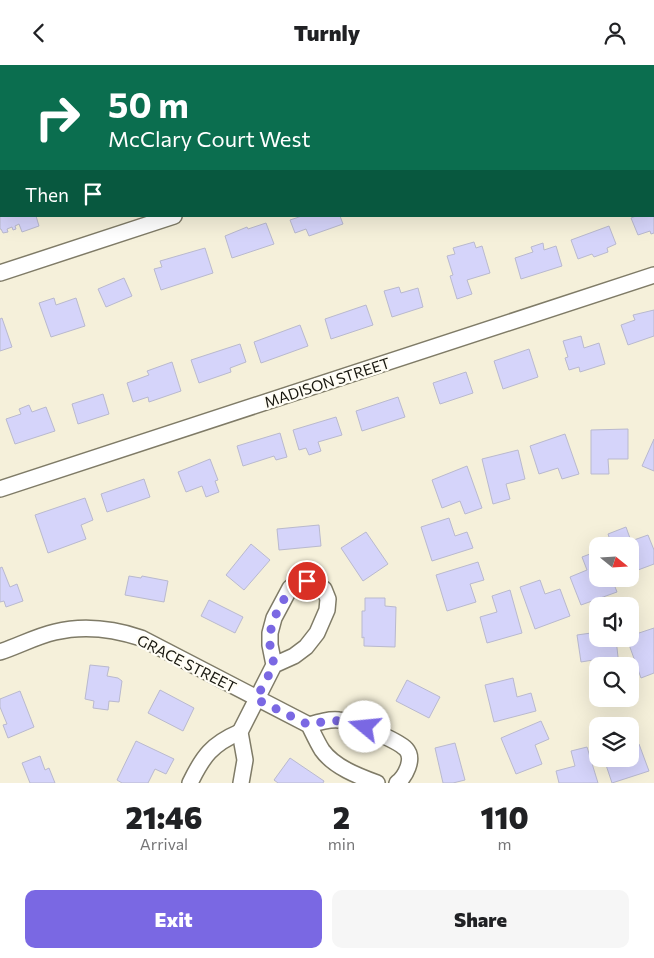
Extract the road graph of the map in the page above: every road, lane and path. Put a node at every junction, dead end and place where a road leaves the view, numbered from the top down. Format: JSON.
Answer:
{"nodes":[{"id":1,"x":171,"y":217,"type":"edge"},
{"id":2,"x":0,"y":273,"type":"edge"},
{"id":3,"x":654,"y":275,"type":"edge"},
{"id":4,"x":0,"y":489,"type":"edge"},
{"id":5,"x":0,"y":652,"type":"edge"},
{"id":6,"x":274,"y":665,"type":"junction"},
{"id":7,"x":256,"y":699,"type":"junction"},
{"id":8,"x":309,"y":725,"type":"junction"},
{"id":9,"x":240,"y":732,"type":"junction"},
{"id":10,"x":190,"y":783,"type":"edge"},
{"id":11,"x":241,"y":783,"type":"edge"},
{"id":12,"x":377,"y":783,"type":"edge"},
{"id":13,"x":397,"y":783,"type":"edge"}],
"edges":[{"from":1,"to":2,"type":"street"},
{"from":3,"to":4,"type":"street","name":"MADISON STREET"},
{"from":5,"to":7,"type":"street","name":"GRACE STREET"},
{"from":6,"to":6,"type":"street"},
{"from":6,"to":7,"type":"street"},
{"from":7,"to":8,"type":"street","name":"GRACE STREET"},
{"from":7,"to":9,"type":"street"},
{"from":8,"to":12,"type":"street"},
{"from":8,"to":13,"type":"street"},
{"from":9,"to":10,"type":"street"},
{"from":9,"to":11,"type":"street"}]}
